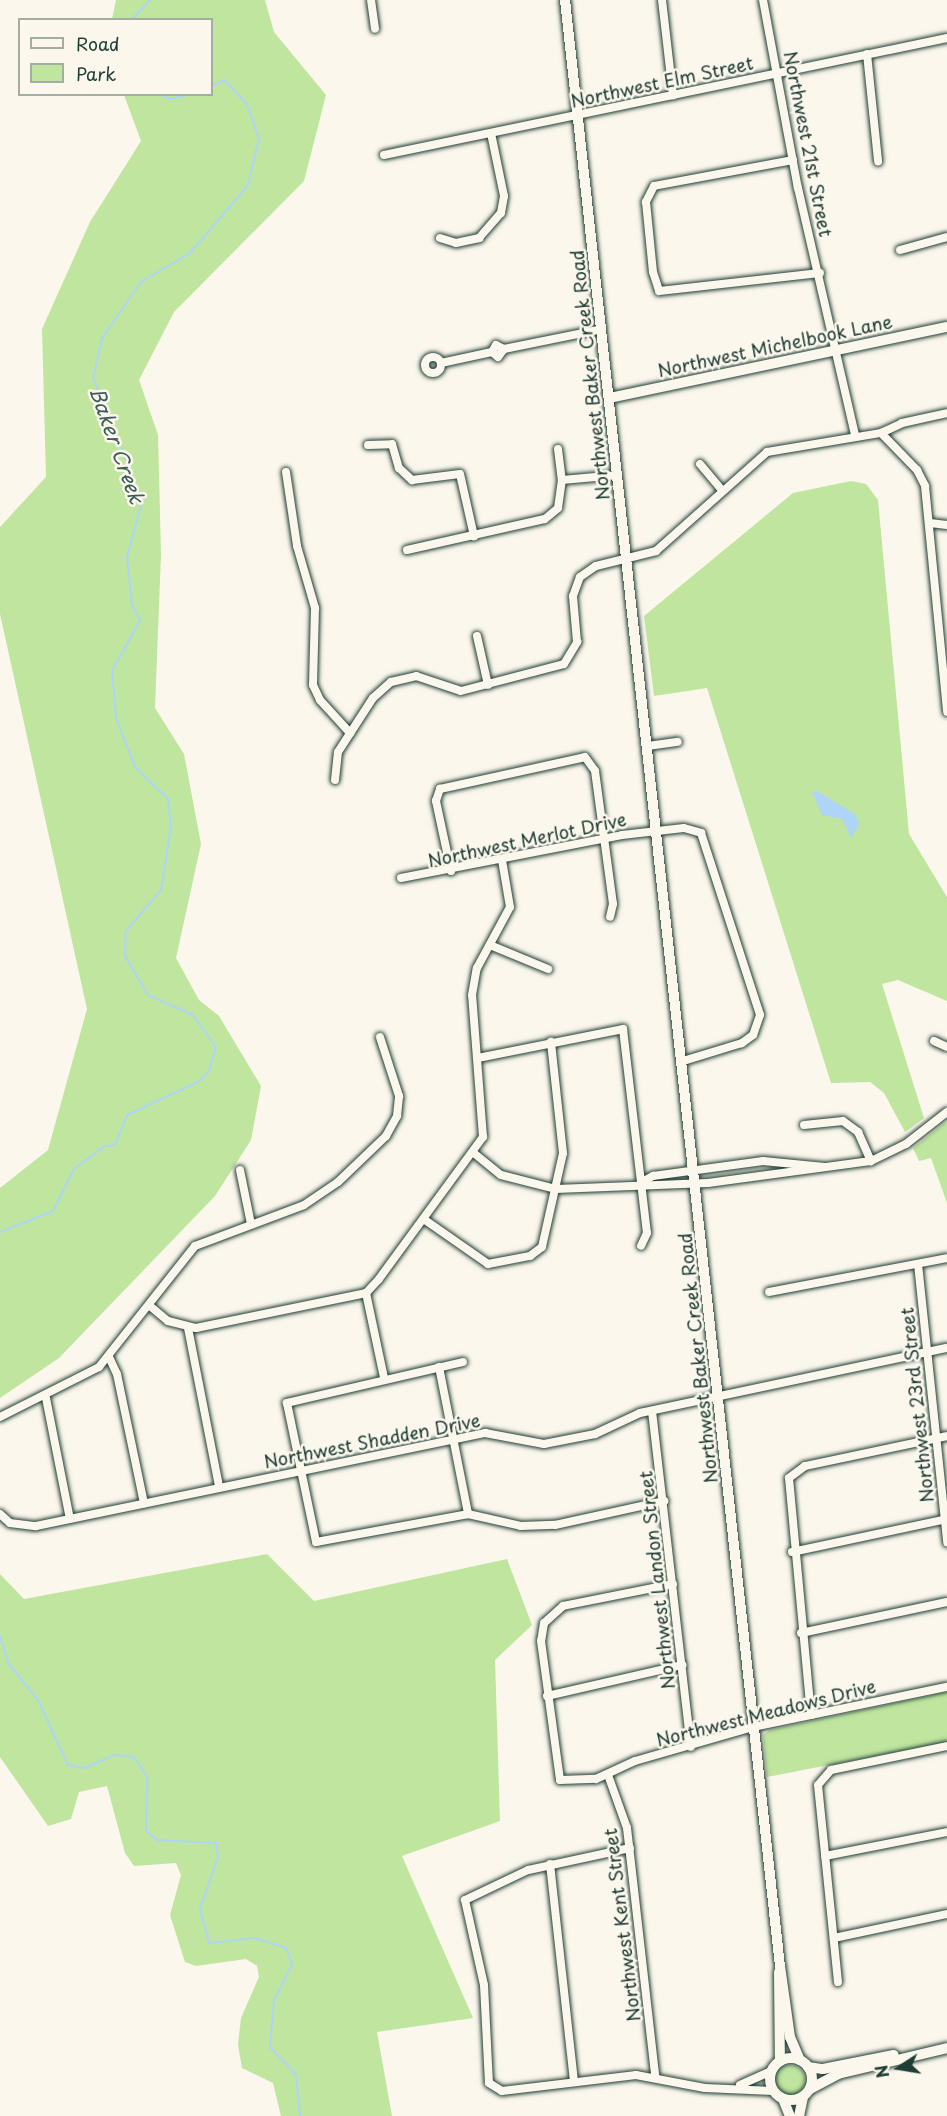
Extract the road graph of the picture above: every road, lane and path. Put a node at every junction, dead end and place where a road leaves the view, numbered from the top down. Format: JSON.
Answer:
{"nodes":[{"id":1,"x":371,"y":0,"type":"edge"},
{"id":2,"x":565,"y":0,"type":"edge"},
{"id":3,"x":662,"y":0,"type":"edge"},
{"id":4,"x":763,"y":0,"type":"edge"},
{"id":5,"x":375,"y":29,"type":"dead end"},
{"id":6,"x":947,"y":38,"type":"edge"},
{"id":7,"x":867,"y":54,"type":"junction"},
{"id":8,"x":779,"y":73,"type":"junction"},
{"id":9,"x":673,"y":96,"type":"junction"},
{"id":10,"x":578,"y":116,"type":"junction"},
{"id":11,"x":491,"y":133,"type":"junction"},
{"id":12,"x":384,"y":155,"type":"dead end"},
{"id":13,"x":794,"y":160,"type":"junction"},
{"id":14,"x":878,"y":161,"type":"dead end"},
{"id":15,"x":947,"y":237,"type":"edge"},
{"id":16,"x":440,"y":238,"type":"dead end"},
{"id":17,"x":900,"y":250,"type":"dead end"},
{"id":18,"x":820,"y":273,"type":"junction"},
{"id":19,"x":947,"y":327,"type":"edge"},
{"id":20,"x":602,"y":329,"type":"junction"},
{"id":21,"x":837,"y":350,"type":"junction"},
{"id":22,"x":441,"y":363,"type":"dead end"},
{"id":23,"x":609,"y":398,"type":"junction"},
{"id":24,"x":947,"y":413,"type":"edge"},
{"id":25,"x":855,"y":434,"type":"junction"},
{"id":26,"x":881,"y":434,"type":"junction"},
{"id":27,"x":368,"y":445,"type":"dead end"},
{"id":28,"x":558,"y":449,"type":"dead end"},
{"id":29,"x":700,"y":464,"type":"dead end"},
{"id":30,"x":286,"y":472,"type":"dead end"},
{"id":31,"x":618,"y":475,"type":"junction"},
{"id":32,"x":562,"y":480,"type":"junction"},
{"id":33,"x":723,"y":490,"type":"junction"},
{"id":34,"x":930,"y":523,"type":"junction"},
{"id":35,"x":947,"y":525,"type":"edge"},
{"id":36,"x":474,"y":536,"type":"junction"},
{"id":37,"x":407,"y":550,"type":"dead end"},
{"id":38,"x":627,"y":561,"type":"junction"},
{"id":39,"x":477,"y":636,"type":"dead end"},
{"id":40,"x":488,"y":685,"type":"junction"},
{"id":41,"x":947,"y":711,"type":"edge"},
{"id":42,"x":350,"y":733,"type":"junction"},
{"id":43,"x":678,"y":742,"type":"dead end"},
{"id":44,"x":648,"y":746,"type":"junction"},
{"id":45,"x":335,"y":780,"type":"dead end"},
{"id":46,"x":658,"y":831,"type":"junction"},
{"id":47,"x":603,"y":839,"type":"junction"},
{"id":48,"x":502,"y":860,"type":"junction"},
{"id":49,"x":451,"y":871,"type":"junction"},
{"id":50,"x":401,"y":878,"type":"dead end"},
{"id":51,"x":609,"y":917,"type":"dead end"},
{"id":52,"x":490,"y":945,"type":"junction"},
{"id":53,"x":548,"y":969,"type":"dead end"},
{"id":54,"x":380,"y":1037,"type":"dead end"},
{"id":55,"x":934,"y":1041,"type":"dead end"},
{"id":56,"x":551,"y":1042,"type":"junction"},
{"id":57,"x":947,"y":1047,"type":"edge"},
{"id":58,"x":478,"y":1058,"type":"junction"},
{"id":59,"x":682,"y":1061,"type":"junction"},
{"id":60,"x":947,"y":1112,"type":"edge"},
{"id":61,"x":804,"y":1125,"type":"dead end"},
{"id":62,"x":475,"y":1154,"type":"junction"},
{"id":63,"x":871,"y":1161,"type":"junction"},
{"id":64,"x":829,"y":1167,"type":"junction"},
{"id":65,"x":240,"y":1170,"type":"dead end"},
{"id":66,"x":695,"y":1176,"type":"junction"},
{"id":67,"x":642,"y":1182,"type":"junction"},
{"id":68,"x":556,"y":1189,"type":"junction"},
{"id":69,"x":425,"y":1220,"type":"junction"},
{"id":70,"x":251,"y":1224,"type":"junction"},
{"id":71,"x":641,"y":1246,"type":"dead end"},
{"id":72,"x":947,"y":1258,"type":"edge"},
{"id":73,"x":918,"y":1264,"type":"junction"},
{"id":74,"x":769,"y":1292,"type":"dead end"},
{"id":75,"x":366,"y":1293,"type":"junction"},
{"id":76,"x":150,"y":1306,"type":"junction"},
{"id":77,"x":188,"y":1328,"type":"junction"},
{"id":78,"x":947,"y":1348,"type":"edge"},
{"id":79,"x":927,"y":1352,"type":"junction"},
{"id":80,"x":109,"y":1357,"type":"junction"},
{"id":81,"x":462,"y":1362,"type":"dead end"},
{"id":82,"x":439,"y":1367,"type":"junction"},
{"id":83,"x":384,"y":1378,"type":"junction"},
{"id":84,"x":719,"y":1396,"type":"junction"},
{"id":85,"x":46,"y":1398,"type":"junction"},
{"id":86,"x":652,"y":1410,"type":"junction"},
{"id":87,"x":0,"y":1418,"type":"edge"},
{"id":88,"x":947,"y":1436,"type":"edge"},
{"id":89,"x":936,"y":1438,"type":"junction"},
{"id":90,"x":454,"y":1439,"type":"junction"},
{"id":91,"x":299,"y":1473,"type":"junction"},
{"id":92,"x":219,"y":1486,"type":"junction"},
{"id":93,"x":664,"y":1501,"type":"junction"},
{"id":94,"x":144,"y":1503,"type":"junction"},
{"id":95,"x":0,"y":1514,"type":"edge"},
{"id":96,"x":468,"y":1514,"type":"junction"},
{"id":97,"x":70,"y":1519,"type":"junction"},
{"id":98,"x":946,"y":1519,"type":"edge"},
{"id":99,"x":947,"y":1542,"type":"edge"},
{"id":100,"x":792,"y":1552,"type":"junction"},
{"id":101,"x":673,"y":1584,"type":"junction"},
{"id":102,"x":947,"y":1602,"type":"edge"},
{"id":103,"x":801,"y":1633,"type":"junction"},
{"id":104,"x":682,"y":1665,"type":"junction"},
{"id":105,"x":947,"y":1686,"type":"edge"},
{"id":106,"x":547,"y":1696,"type":"junction"},
{"id":107,"x":810,"y":1715,"type":"junction"},
{"id":108,"x":753,"y":1727,"type":"junction"},
{"id":109,"x":947,"y":1746,"type":"edge"},
{"id":110,"x":691,"y":1747,"type":"junction"},
{"id":111,"x":608,"y":1775,"type":"junction"},
{"id":112,"x":947,"y":1832,"type":"edge"},
{"id":113,"x":630,"y":1848,"type":"junction"},
{"id":114,"x":825,"y":1856,"type":"junction"},
{"id":115,"x":549,"y":1864,"type":"junction"},
{"id":116,"x":947,"y":1914,"type":"edge"},
{"id":117,"x":834,"y":1938,"type":"junction"},
{"id":118,"x":780,"y":1966,"type":"junction"},
{"id":119,"x":838,"y":1982,"type":"dead end"},
{"id":120,"x":947,"y":2048,"type":"edge"},
{"id":121,"x":780,"y":2061,"type":"junction"},
{"id":122,"x":804,"y":2064,"type":"junction"},
{"id":123,"x":772,"y":2071,"type":"junction"},
{"id":124,"x":655,"y":2075,"type":"junction"},
{"id":125,"x":574,"y":2082,"type":"junction"},
{"id":126,"x":735,"y":2087,"type":"junction"},
{"id":127,"x":773,"y":2091,"type":"junction"},
{"id":128,"x":806,"y":2093,"type":"junction"},
{"id":129,"x":783,"y":2099,"type":"junction"},
{"id":130,"x":790,"y":2116,"type":"edge"},
{"id":131,"x":799,"y":2116,"type":"edge"}],
"edges":[{"from":1,"to":5,"type":"street"},
{"from":2,"to":10,"type":"main road","name":"Northwest Baker Creek Road"},
{"from":3,"to":9,"type":"street"},
{"from":4,"to":8,"type":"street","name":"Northwest 21st Street"},
{"from":6,"to":7,"type":"street","name":"Northwest Elm Street"},
{"from":7,"to":8,"type":"street","name":"Northwest Elm Street"},
{"from":7,"to":14,"type":"street"},
{"from":8,"to":9,"type":"street","name":"Northwest Elm Street"},
{"from":8,"to":13,"type":"street","name":"Northwest 21st Street"},
{"from":9,"to":10,"type":"street","name":"Northwest Elm Street"},
{"from":10,"to":11,"type":"street","name":"Northwest Elm Street"},
{"from":10,"to":20,"type":"main road","name":"Northwest Baker Creek Road"},
{"from":11,"to":12,"type":"street","name":"Northwest Elm Street"},
{"from":11,"to":16,"type":"street"},
{"from":13,"to":18,"type":"street","name":"Northwest 21st Street"},
{"from":13,"to":18,"type":"street"},
{"from":15,"to":17,"type":"street"},
{"from":18,"to":21,"type":"street","name":"Northwest 21st Street"},
{"from":19,"to":21,"type":"main road","name":"Northwest Michelbook Lane"},
{"from":20,"to":22,"type":"street"},
{"from":20,"to":23,"type":"main road","name":"Northwest Baker Creek Road"},
{"from":21,"to":23,"type":"main road","name":"Northwest Michelbook Lane"},
{"from":21,"to":25,"type":"street","name":"Northwest 21st Street"},
{"from":23,"to":31,"type":"main road","name":"Northwest Baker Creek Road"},
{"from":24,"to":26,"type":"street"},
{"from":25,"to":26,"type":"street"},
{"from":25,"to":33,"type":"street"},
{"from":26,"to":34,"type":"street"},
{"from":27,"to":36,"type":"street"},
{"from":28,"to":32,"type":"street"},
{"from":29,"to":33,"type":"street"},
{"from":30,"to":42,"type":"street"},
{"from":31,"to":32,"type":"street"},
{"from":31,"to":38,"type":"main road","name":"Northwest Baker Creek Road"},
{"from":32,"to":36,"type":"street"},
{"from":33,"to":38,"type":"street"},
{"from":34,"to":35,"type":"street"},
{"from":34,"to":41,"type":"street"},
{"from":36,"to":37,"type":"street"},
{"from":38,"to":40,"type":"street"},
{"from":38,"to":44,"type":"main road","name":"Northwest Baker Creek Road"},
{"from":39,"to":40,"type":"street"},
{"from":40,"to":42,"type":"street"},
{"from":42,"to":45,"type":"street"},
{"from":43,"to":44,"type":"street"},
{"from":44,"to":46,"type":"main road","name":"Northwest Baker Creek Road"},
{"from":46,"to":47,"type":"street","name":"Northwest Merlot Drive"},
{"from":46,"to":59,"type":"main road","name":"Northwest Baker Creek Road"},
{"from":46,"to":59,"type":"street","name":"Northwest Merlot Drive"},
{"from":47,"to":48,"type":"street","name":"Northwest Merlot Drive"},
{"from":47,"to":49,"type":"street"},
{"from":47,"to":51,"type":"street"},
{"from":48,"to":49,"type":"street","name":"Northwest Merlot Drive"},
{"from":48,"to":52,"type":"street"},
{"from":49,"to":50,"type":"street","name":"Northwest Merlot Drive"},
{"from":52,"to":53,"type":"street"},
{"from":52,"to":58,"type":"street"},
{"from":54,"to":70,"type":"street"},
{"from":55,"to":57,"type":"street"},
{"from":56,"to":58,"type":"street"},
{"from":56,"to":67,"type":"street"},
{"from":56,"to":68,"type":"street"},
{"from":58,"to":62,"type":"street"},
{"from":59,"to":66,"type":"main road","name":"Northwest Baker Creek Road"},
{"from":60,"to":63,"type":"street"},
{"from":61,"to":63,"type":"street"},
{"from":62,"to":68,"type":"street"},
{"from":62,"to":69,"type":"street"},
{"from":63,"to":64,"type":"street"},
{"from":64,"to":66,"type":"street"},
{"from":64,"to":66,"type":"street"},
{"from":65,"to":70,"type":"street"},
{"from":66,"to":67,"type":"street"},
{"from":66,"to":84,"type":"main road","name":"Northwest Baker Creek Road"},
{"from":67,"to":68,"type":"street"},
{"from":67,"to":71,"type":"street"},
{"from":68,"to":69,"type":"street"},
{"from":69,"to":75,"type":"street"},
{"from":70,"to":76,"type":"street"},
{"from":72,"to":73,"type":"street"},
{"from":73,"to":74,"type":"street"},
{"from":73,"to":79,"type":"street","name":"Northwest 23rd Street"},
{"from":75,"to":77,"type":"street"},
{"from":75,"to":83,"type":"street"},
{"from":76,"to":77,"type":"street"},
{"from":76,"to":80,"type":"street"},
{"from":77,"to":92,"type":"street"},
{"from":78,"to":79,"type":"street","name":"Northwest Shadden Drive"},
{"from":79,"to":84,"type":"street","name":"Northwest Shadden Drive"},
{"from":79,"to":89,"type":"street","name":"Northwest 23rd Street"},
{"from":80,"to":85,"type":"street"},
{"from":80,"to":94,"type":"street"},
{"from":81,"to":82,"type":"street"},
{"from":82,"to":83,"type":"street"},
{"from":82,"to":90,"type":"street"},
{"from":83,"to":91,"type":"street"},
{"from":84,"to":86,"type":"street","name":"Northwest Shadden Drive"},
{"from":84,"to":108,"type":"main road","name":"Northwest Baker Creek Road"},
{"from":85,"to":87,"type":"street"},
{"from":85,"to":97,"type":"street"},
{"from":86,"to":90,"type":"street","name":"Northwest Shadden Drive"},
{"from":86,"to":93,"type":"street","name":"Northwest Landon Street"},
{"from":88,"to":89,"type":"street"},
{"from":89,"to":98,"type":"street","name":"Northwest 23rd Street"},
{"from":89,"to":100,"type":"street"},
{"from":90,"to":91,"type":"street","name":"Northwest Shadden Drive"},
{"from":90,"to":96,"type":"street"},
{"from":91,"to":92,"type":"street","name":"Northwest Shadden Drive"},
{"from":91,"to":96,"type":"street"},
{"from":92,"to":94,"type":"street","name":"Northwest Shadden Drive"},
{"from":93,"to":96,"type":"street"},
{"from":93,"to":101,"type":"street","name":"Northwest Landon Street"},
{"from":94,"to":97,"type":"street","name":"Northwest Shadden Drive"},
{"from":95,"to":97,"type":"street","name":"Northwest Shadden Drive"},
{"from":98,"to":99,"type":"street","name":"Northwest 23rd Street"},
{"from":98,"to":100,"type":"street"},
{"from":100,"to":103,"type":"street"},
{"from":101,"to":104,"type":"street","name":"Northwest Landon Street"},
{"from":101,"to":106,"type":"street"},
{"from":102,"to":103,"type":"street"},
{"from":103,"to":107,"type":"street"},
{"from":104,"to":106,"type":"street"},
{"from":104,"to":110,"type":"street","name":"Northwest Landon Street"},
{"from":105,"to":107,"type":"street","name":"Northwest Meadows Drive"},
{"from":106,"to":111,"type":"street","name":"Northwest Meadows Drive"},
{"from":107,"to":108,"type":"street","name":"Northwest Meadows Drive"},
{"from":108,"to":110,"type":"street","name":"Northwest Meadows Drive"},
{"from":108,"to":118,"type":"main road","name":"Northwest Baker Creek Road"},
{"from":109,"to":114,"type":"street"},
{"from":110,"to":111,"type":"street","name":"Northwest Meadows Drive"},
{"from":111,"to":113,"type":"street","name":"Northwest Kent Street"},
{"from":112,"to":114,"type":"street"},
{"from":113,"to":115,"type":"street"},
{"from":113,"to":124,"type":"street","name":"Northwest Kent Street"},
{"from":114,"to":117,"type":"street"},
{"from":115,"to":125,"type":"street"},
{"from":115,"to":125,"type":"street"},
{"from":116,"to":117,"type":"street"},
{"from":117,"to":119,"type":"street"},
{"from":118,"to":121,"type":"main road","name":"Northwest Baker Creek Road"},
{"from":118,"to":122,"type":"main road","name":"Northwest Baker Creek Road"},
{"from":120,"to":122,"type":"main road"},
{"from":120,"to":128,"type":"main road"},
{"from":121,"to":122,"type":"main road"},
{"from":121,"to":123,"type":"main road"},
{"from":122,"to":128,"type":"main road"},
{"from":123,"to":126,"type":"street"},
{"from":123,"to":127,"type":"main road"},
{"from":124,"to":125,"type":"street"},
{"from":124,"to":126,"type":"street"},
{"from":126,"to":127,"type":"street"},
{"from":127,"to":129,"type":"main road"},
{"from":128,"to":129,"type":"main road"},
{"from":128,"to":131,"type":"main road"},
{"from":129,"to":130,"type":"main road"}]}
